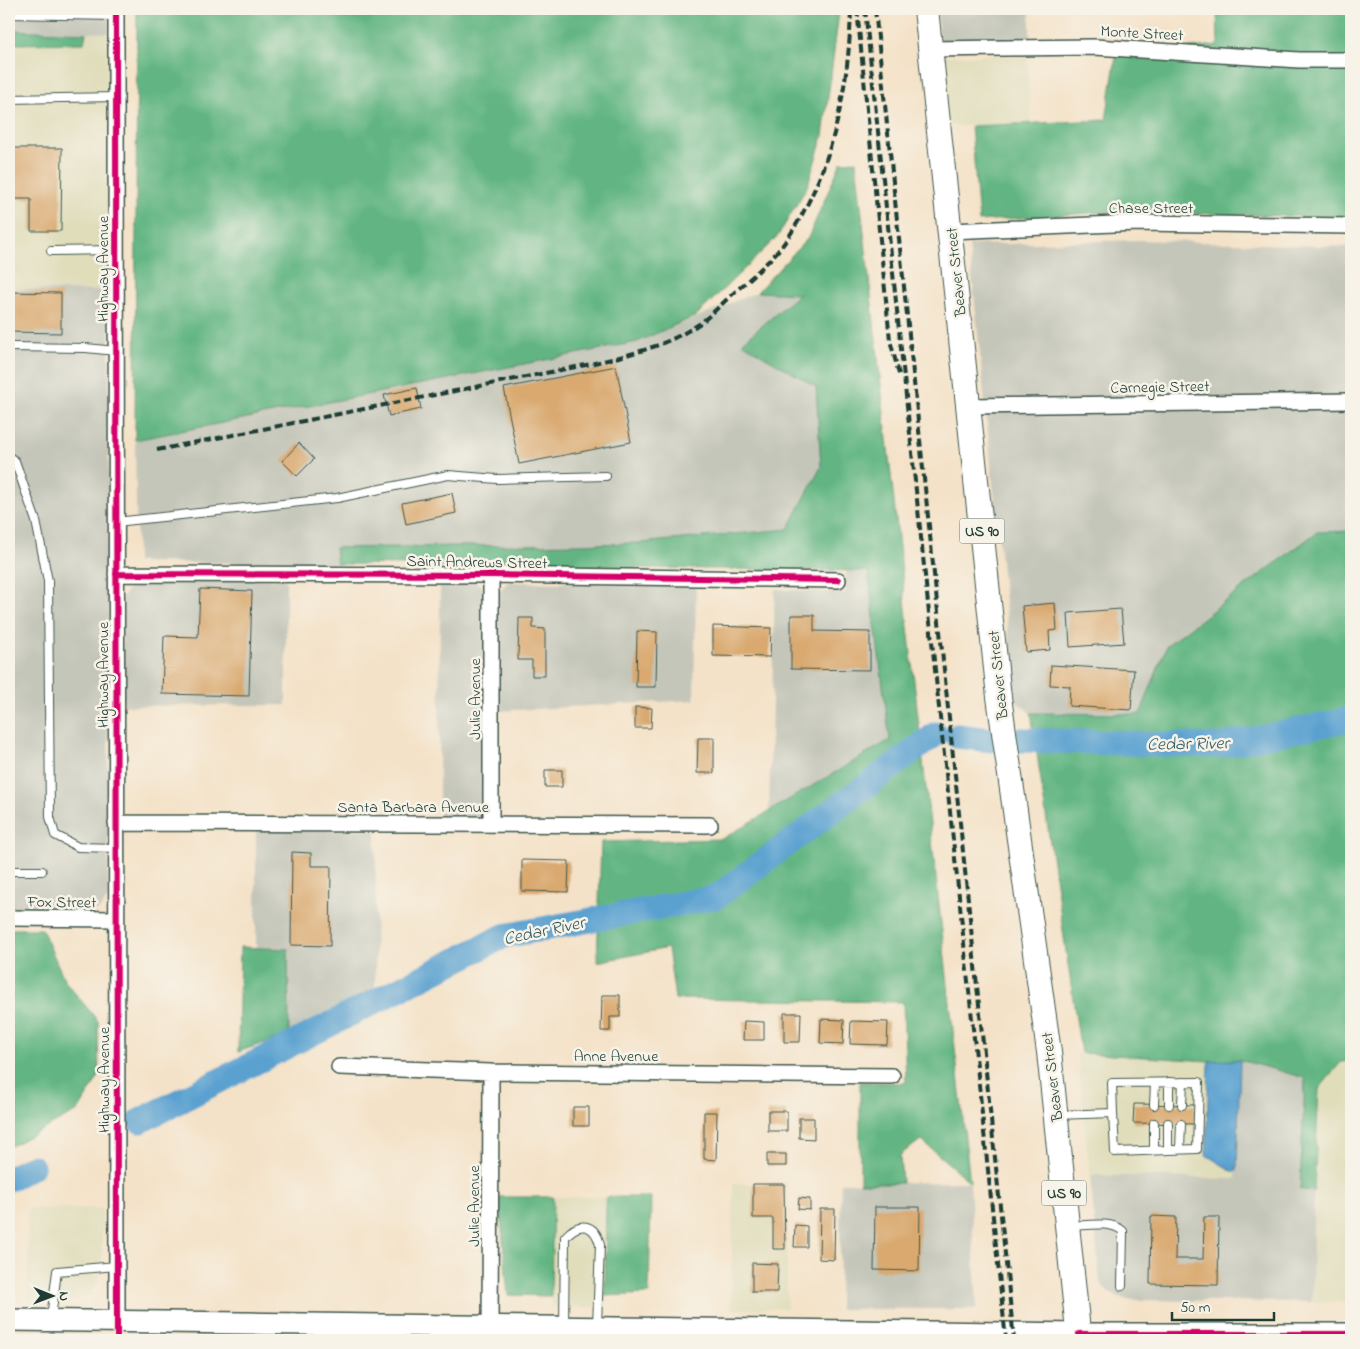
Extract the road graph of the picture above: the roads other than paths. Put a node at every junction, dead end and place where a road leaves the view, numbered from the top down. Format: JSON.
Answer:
{"nodes":[{"id":1,"x":926,"y":9,"type":"edge"},
{"id":2,"x":116,"y":13,"type":"edge"},
{"id":3,"x":9,"y":14,"type":"edge"},
{"id":4,"x":930,"y":49,"type":"junction"},
{"id":5,"x":1351,"y":60,"type":"edge"},
{"id":6,"x":116,"y":97,"type":"junction"},
{"id":7,"x":9,"y":99,"type":"edge"},
{"id":8,"x":1351,"y":226,"type":"edge"},
{"id":9,"x":950,"y":230,"type":"junction"},
{"id":10,"x":116,"y":250,"type":"junction"},
{"id":11,"x":51,"y":251,"type":"dead end"},
{"id":12,"x":9,"y":347,"type":"edge"},
{"id":13,"x":116,"y":351,"type":"junction"},
{"id":14,"x":1351,"y":401,"type":"edge"},
{"id":15,"x":969,"y":406,"type":"junction"},
{"id":16,"x":9,"y":457,"type":"edge"},
{"id":17,"x":606,"y":476,"type":"dead end"},
{"id":18,"x":116,"y":522,"type":"junction"},
{"id":19,"x":116,"y":574,"type":"junction"},
{"id":20,"x":492,"y":575,"type":"junction"},
{"id":21,"x":838,"y":580,"type":"dead end"},
{"id":22,"x":116,"y":823,"type":"junction"},
{"id":23,"x":492,"y":823,"type":"junction"},
{"id":24,"x":710,"y":826,"type":"dead end"},
{"id":25,"x":116,"y":848,"type":"junction"},
{"id":26,"x":9,"y":871,"type":"edge"},
{"id":27,"x":42,"y":871,"type":"dead end"},
{"id":28,"x":9,"y":918,"type":"edge"},
{"id":29,"x":116,"y":919,"type":"junction"},
{"id":30,"x":339,"y":1067,"type":"dead end"},
{"id":31,"x":491,"y":1072,"type":"junction"},
{"id":32,"x":892,"y":1076,"type":"dead end"},
{"id":33,"x":1169,"y":1082,"type":"junction"},
{"id":34,"x":1183,"y":1082,"type":"junction"},
{"id":35,"x":1155,"y":1083,"type":"junction"},
{"id":36,"x":1154,"y":1105,"type":"dead end"},
{"id":37,"x":1169,"y":1105,"type":"dead end"},
{"id":38,"x":1182,"y":1105,"type":"dead end"},
{"id":39,"x":1113,"y":1113,"type":"junction"},
{"id":40,"x":1055,"y":1115,"type":"junction"},
{"id":41,"x":1154,"y":1123,"type":"dead end"},
{"id":42,"x":1168,"y":1123,"type":"dead end"},
{"id":43,"x":1181,"y":1124,"type":"dead end"},
{"id":44,"x":1154,"y":1150,"type":"junction"},
{"id":45,"x":1168,"y":1150,"type":"junction"},
{"id":46,"x":1180,"y":1150,"type":"junction"},
{"id":47,"x":1067,"y":1226,"type":"junction"},
{"id":48,"x":117,"y":1266,"type":"junction"},
{"id":49,"x":1122,"y":1286,"type":"dead end"},
{"id":50,"x":9,"y":1320,"type":"edge"},
{"id":51,"x":51,"y":1321,"type":"junction"},
{"id":52,"x":564,"y":1329,"type":"junction"},
{"id":53,"x":596,"y":1329,"type":"junction"},
{"id":54,"x":117,"y":1331,"type":"edge"},
{"id":55,"x":490,"y":1334,"type":"edge"},
{"id":56,"x":1351,"y":1334,"type":"edge"},
{"id":57,"x":888,"y":1336,"type":"edge"},
{"id":58,"x":1079,"y":1337,"type":"edge"},
{"id":59,"x":1184,"y":1337,"type":"edge"},
{"id":60,"x":1248,"y":1337,"type":"edge"}],
"edges":[{"from":1,"to":4,"type":"main road","name":"Beaver Street","number":"US 90"},
{"from":2,"to":3,"type":"lane"},
{"from":2,"to":6,"type":"street","name":"Highway Avenue"},
{"from":4,"to":5,"type":"street","name":"Monte Street"},
{"from":4,"to":9,"type":"main road","name":"Beaver Street","number":"US 90"},
{"from":6,"to":7,"type":"lane"},
{"from":6,"to":10,"type":"street","name":"Highway Avenue"},
{"from":8,"to":9,"type":"street","name":"Chase Street"},
{"from":9,"to":15,"type":"main road","name":"Beaver Street","number":"US 90"},
{"from":10,"to":11,"type":"lane"},
{"from":10,"to":13,"type":"street","name":"Highway Avenue"},
{"from":12,"to":13,"type":"lane"},
{"from":13,"to":18,"type":"street","name":"Highway Avenue"},
{"from":14,"to":15,"type":"street","name":"Carnegie Street"},
{"from":15,"to":40,"type":"main road","name":"Beaver Street","number":"US 90"},
{"from":16,"to":25,"type":"lane"},
{"from":17,"to":18,"type":"lane"},
{"from":18,"to":19,"type":"street","name":"Highway Avenue"},
{"from":19,"to":20,"type":"street","name":"Saint Andrews Street"},
{"from":19,"to":22,"type":"street","name":"Highway Avenue"},
{"from":20,"to":21,"type":"street","name":"Saint Andrews Street"},
{"from":20,"to":23,"type":"street","name":"Julie Avenue"},
{"from":22,"to":23,"type":"street","name":"Santa Barbara Avenue"},
{"from":22,"to":25,"type":"street","name":"Highway Avenue"},
{"from":23,"to":24,"type":"street","name":"Santa Barbara Avenue"},
{"from":25,"to":29,"type":"street","name":"Highway Avenue"},
{"from":26,"to":27,"type":"lane"},
{"from":28,"to":29,"type":"street","name":"Fox Street"},
{"from":29,"to":48,"type":"street","name":"Highway Avenue"},
{"from":30,"to":31,"type":"street","name":"Anne Avenue"},
{"from":31,"to":32,"type":"street","name":"Anne Avenue"},
{"from":31,"to":55,"type":"street","name":"Julie Avenue"},
{"from":33,"to":34,"type":"lane"},
{"from":33,"to":35,"type":"lane"},
{"from":33,"to":37,"type":"lane"},
{"from":34,"to":38,"type":"lane"},
{"from":34,"to":46,"type":"lane"},
{"from":35,"to":36,"type":"lane"},
{"from":35,"to":39,"type":"lane"},
{"from":39,"to":40,"type":"lane"},
{"from":39,"to":44,"type":"lane"},
{"from":40,"to":47,"type":"main road","name":"Beaver Street","number":"US 90"},
{"from":41,"to":44,"type":"lane"},
{"from":42,"to":45,"type":"lane"},
{"from":43,"to":46,"type":"lane"},
{"from":44,"to":45,"type":"lane"},
{"from":45,"to":46,"type":"lane"},
{"from":47,"to":49,"type":"lane"},
{"from":47,"to":58,"type":"main road","name":"Beaver Street","number":"US 90"},
{"from":48,"to":51,"type":"lane"},
{"from":48,"to":54,"type":"street","name":"Highway Avenue"},
{"from":50,"to":51,"type":"main road"},
{"from":51,"to":54,"type":"main road"},
{"from":52,"to":53,"type":"main road"},
{"from":52,"to":53,"type":"lane"},
{"from":52,"to":55,"type":"main road"},
{"from":53,"to":57,"type":"main road"},
{"from":54,"to":55,"type":"main road"},
{"from":56,"to":60,"type":"main road"},
{"from":57,"to":58,"type":"main road"},
{"from":58,"to":59,"type":"main road"},
{"from":59,"to":60,"type":"main road"}]}
